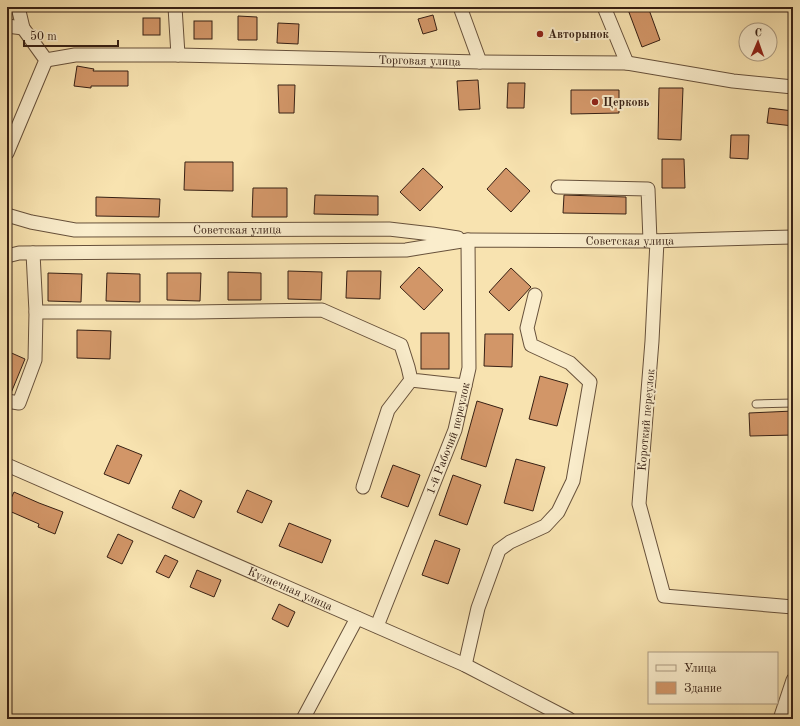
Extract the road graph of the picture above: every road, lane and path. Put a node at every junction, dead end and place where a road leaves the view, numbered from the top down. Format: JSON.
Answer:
{"nodes":[{"id":1,"x":18,"y":7,"type":"edge"},
{"id":2,"x":175,"y":7,"type":"edge"},
{"id":3,"x":460,"y":7,"type":"edge"},
{"id":4,"x":604,"y":7,"type":"edge"},
{"id":5,"x":7,"y":26,"type":"edge"},
{"id":6,"x":22,"y":28,"type":"junction"},
{"id":7,"x":178,"y":55,"type":"junction"},
{"id":8,"x":46,"y":60,"type":"junction"},
{"id":9,"x":480,"y":62,"type":"junction"},
{"id":10,"x":627,"y":63,"type":"junction"},
{"id":11,"x":793,"y":86,"type":"edge"},
{"id":12,"x":7,"y":153,"type":"edge"},
{"id":13,"x":558,"y":187,"type":"dead end"},
{"id":14,"x":7,"y":215,"type":"edge"},
{"id":15,"x":793,"y":237,"type":"edge"},
{"id":16,"x":468,"y":240,"type":"junction"},
{"id":17,"x":654,"y":241,"type":"junction"},
{"id":18,"x":33,"y":253,"type":"junction"},
{"id":19,"x":7,"y":256,"type":"edge"},
{"id":20,"x":535,"y":295,"type":"dead end"},
{"id":21,"x":36,"y":312,"type":"junction"},
{"id":22,"x":411,"y":380,"type":"junction"},
{"id":23,"x":465,"y":386,"type":"junction"},
{"id":24,"x":7,"y":401,"type":"edge"},
{"id":25,"x":793,"y":403,"type":"edge"},
{"id":26,"x":756,"y":404,"type":"dead end"},
{"id":27,"x":7,"y":465,"type":"edge"},
{"id":28,"x":364,"y":487,"type":"dead end"},
{"id":29,"x":793,"y":607,"type":"edge"},
{"id":30,"x":357,"y":618,"type":"junction"},
{"id":31,"x":377,"y":626,"type":"junction"},
{"id":32,"x":465,"y":665,"type":"junction"},
{"id":33,"x":793,"y":680,"type":"edge"},
{"id":34,"x":790,"y":702,"type":"edge"},
{"id":35,"x":303,"y":719,"type":"edge"},
{"id":36,"x":569,"y":719,"type":"edge"},
{"id":37,"x":780,"y":719,"type":"edge"}],
"edges":[{"from":1,"to":6,"type":"street"},
{"from":2,"to":7,"type":"street"},
{"from":3,"to":9,"type":"street"},
{"from":4,"to":10,"type":"street"},
{"from":5,"to":6,"type":"street"},
{"from":6,"to":8,"type":"street"},
{"from":7,"to":8,"type":"street","name":"Торговая улица"},
{"from":7,"to":9,"type":"street","name":"Торговая улица"},
{"from":8,"to":12,"type":"street"},
{"from":9,"to":10,"type":"street","name":"Торговая улица"},
{"from":10,"to":11,"type":"street","name":"Торговая улица"},
{"from":13,"to":17,"type":"street","name":"Короткий переулок"},
{"from":14,"to":16,"type":"street","name":"Советская улица"},
{"from":15,"to":17,"type":"street","name":"Советская улица"},
{"from":16,"to":17,"type":"street","name":"Советская улица"},
{"from":16,"to":18,"type":"street","name":"Советская улица"},
{"from":16,"to":23,"type":"street","name":"1-й Рабочий переулок"},
{"from":17,"to":29,"type":"street","name":"Короткий переулок"},
{"from":18,"to":19,"type":"street","name":"Советская улица"},
{"from":18,"to":21,"type":"street"},
{"from":20,"to":32,"type":"street"},
{"from":21,"to":22,"type":"street"},
{"from":21,"to":24,"type":"street"},
{"from":22,"to":23,"type":"street"},
{"from":22,"to":28,"type":"street"},
{"from":23,"to":31,"type":"street","name":"1-й Рабочий переулок"},
{"from":25,"to":26,"type":"lane"},
{"from":27,"to":30,"type":"street","name":"Кузнечная улица"},
{"from":30,"to":31,"type":"street","name":"Кузнечная улица"},
{"from":30,"to":35,"type":"street"},
{"from":31,"to":32,"type":"street","name":"Кузнечная улица"},
{"from":32,"to":36,"type":"street","name":"Кузнечная улица"},
{"from":33,"to":34,"type":"street"},
{"from":34,"to":37,"type":"street"}]}
